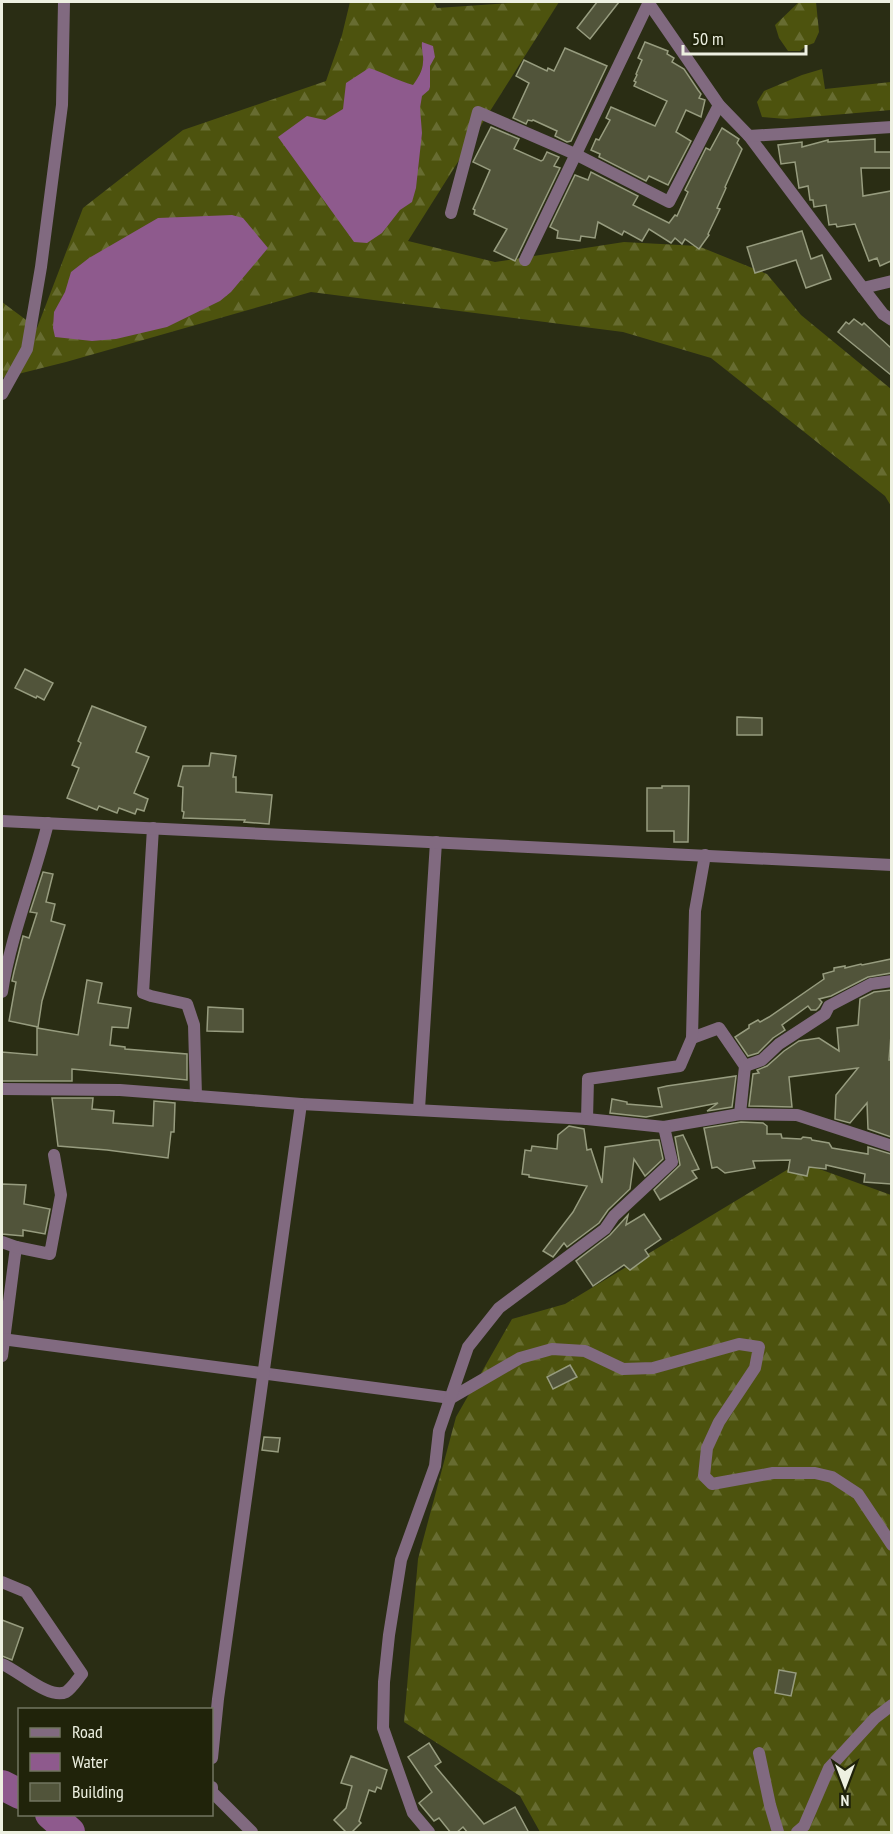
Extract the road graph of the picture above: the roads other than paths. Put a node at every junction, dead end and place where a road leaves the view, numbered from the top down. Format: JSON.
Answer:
{"nodes":[{"id":1,"x":64,"y":2,"type":"edge"},
{"id":2,"x":648,"y":2,"type":"edge"},
{"id":3,"x":719,"y":105,"type":"junction"},
{"id":4,"x":891,"y":127,"type":"edge"},
{"id":5,"x":749,"y":136,"type":"junction"},
{"id":6,"x":575,"y":154,"type":"junction"},
{"id":7,"x":451,"y":213,"type":"dead end"},
{"id":8,"x":525,"y":260,"type":"dead end"},
{"id":9,"x":891,"y":281,"type":"edge"},
{"id":10,"x":863,"y":288,"type":"junction"},
{"id":11,"x":891,"y":320,"type":"edge"},
{"id":12,"x":2,"y":394,"type":"edge"},
{"id":13,"x":2,"y":821,"type":"edge"},
{"id":14,"x":48,"y":824,"type":"junction"},
{"id":15,"x":153,"y":828,"type":"junction"},
{"id":16,"x":436,"y":842,"type":"junction"},
{"id":17,"x":705,"y":855,"type":"junction"},
{"id":18,"x":891,"y":865,"type":"edge"},
{"id":19,"x":891,"y":981,"type":"edge"},
{"id":20,"x":2,"y":992,"type":"edge"},
{"id":21,"x":692,"y":1038,"type":"junction"},
{"id":22,"x":745,"y":1066,"type":"junction"},
{"id":23,"x":2,"y":1089,"type":"edge"},
{"id":24,"x":196,"y":1096,"type":"junction"},
{"id":25,"x":301,"y":1104,"type":"junction"},
{"id":26,"x":419,"y":1109,"type":"junction"},
{"id":27,"x":740,"y":1114,"type":"junction"},
{"id":28,"x":587,"y":1119,"type":"junction"},
{"id":29,"x":664,"y":1127,"type":"junction"},
{"id":30,"x":891,"y":1146,"type":"edge"},
{"id":31,"x":54,"y":1155,"type":"dead end"},
{"id":32,"x":2,"y":1242,"type":"edge"},
{"id":33,"x":16,"y":1247,"type":"junction"},
{"id":34,"x":3,"y":1339,"type":"edge"},
{"id":35,"x":2,"y":1356,"type":"edge"},
{"id":36,"x":265,"y":1372,"type":"junction"},
{"id":37,"x":451,"y":1398,"type":"junction"},
{"id":38,"x":891,"y":1545,"type":"edge"},
{"id":39,"x":2,"y":1582,"type":"edge"},
{"id":40,"x":2,"y":1664,"type":"edge"},
{"id":41,"x":891,"y":1705,"type":"edge"},
{"id":42,"x":213,"y":1748,"type":"edge"},
{"id":43,"x":759,"y":1753,"type":"dead end"},
{"id":44,"x":213,"y":1793,"type":"edge"},
{"id":45,"x":252,"y":1833,"type":"edge"},
{"id":46,"x":429,"y":1833,"type":"edge"},
{"id":47,"x":778,"y":1833,"type":"edge"},
{"id":48,"x":797,"y":1833,"type":"edge"}],
"edges":[{"from":1,"to":12,"type":"street"},
{"from":2,"to":3,"type":"street"},
{"from":2,"to":6,"type":"street"},
{"from":3,"to":5,"type":"street"},
{"from":3,"to":6,"type":"street"},
{"from":4,"to":5,"type":"street"},
{"from":5,"to":10,"type":"street"},
{"from":6,"to":7,"type":"street"},
{"from":6,"to":8,"type":"street"},
{"from":9,"to":10,"type":"street"},
{"from":10,"to":11,"type":"street"},
{"from":13,"to":14,"type":"street"},
{"from":14,"to":15,"type":"street"},
{"from":14,"to":20,"type":"street"},
{"from":15,"to":16,"type":"street"},
{"from":15,"to":24,"type":"street"},
{"from":16,"to":17,"type":"street"},
{"from":16,"to":26,"type":"street"},
{"from":17,"to":18,"type":"street"},
{"from":17,"to":21,"type":"street"},
{"from":19,"to":22,"type":"street"},
{"from":21,"to":22,"type":"street"},
{"from":21,"to":28,"type":"street"},
{"from":22,"to":27,"type":"street"},
{"from":23,"to":24,"type":"street"},
{"from":24,"to":25,"type":"street"},
{"from":25,"to":26,"type":"street"},
{"from":25,"to":36,"type":"street"},
{"from":26,"to":28,"type":"street"},
{"from":27,"to":29,"type":"street"},
{"from":27,"to":30,"type":"street"},
{"from":28,"to":29,"type":"street"},
{"from":29,"to":37,"type":"street"},
{"from":31,"to":33,"type":"street"},
{"from":32,"to":33,"type":"street"},
{"from":33,"to":34,"type":"street"},
{"from":34,"to":35,"type":"street"},
{"from":34,"to":36,"type":"street"},
{"from":36,"to":37,"type":"street"},
{"from":36,"to":42,"type":"street"},
{"from":37,"to":38,"type":"street"},
{"from":37,"to":46,"type":"street"},
{"from":39,"to":40,"type":"street"},
{"from":41,"to":48,"type":"street"},
{"from":43,"to":47,"type":"street"},
{"from":44,"to":45,"type":"street"}]}
